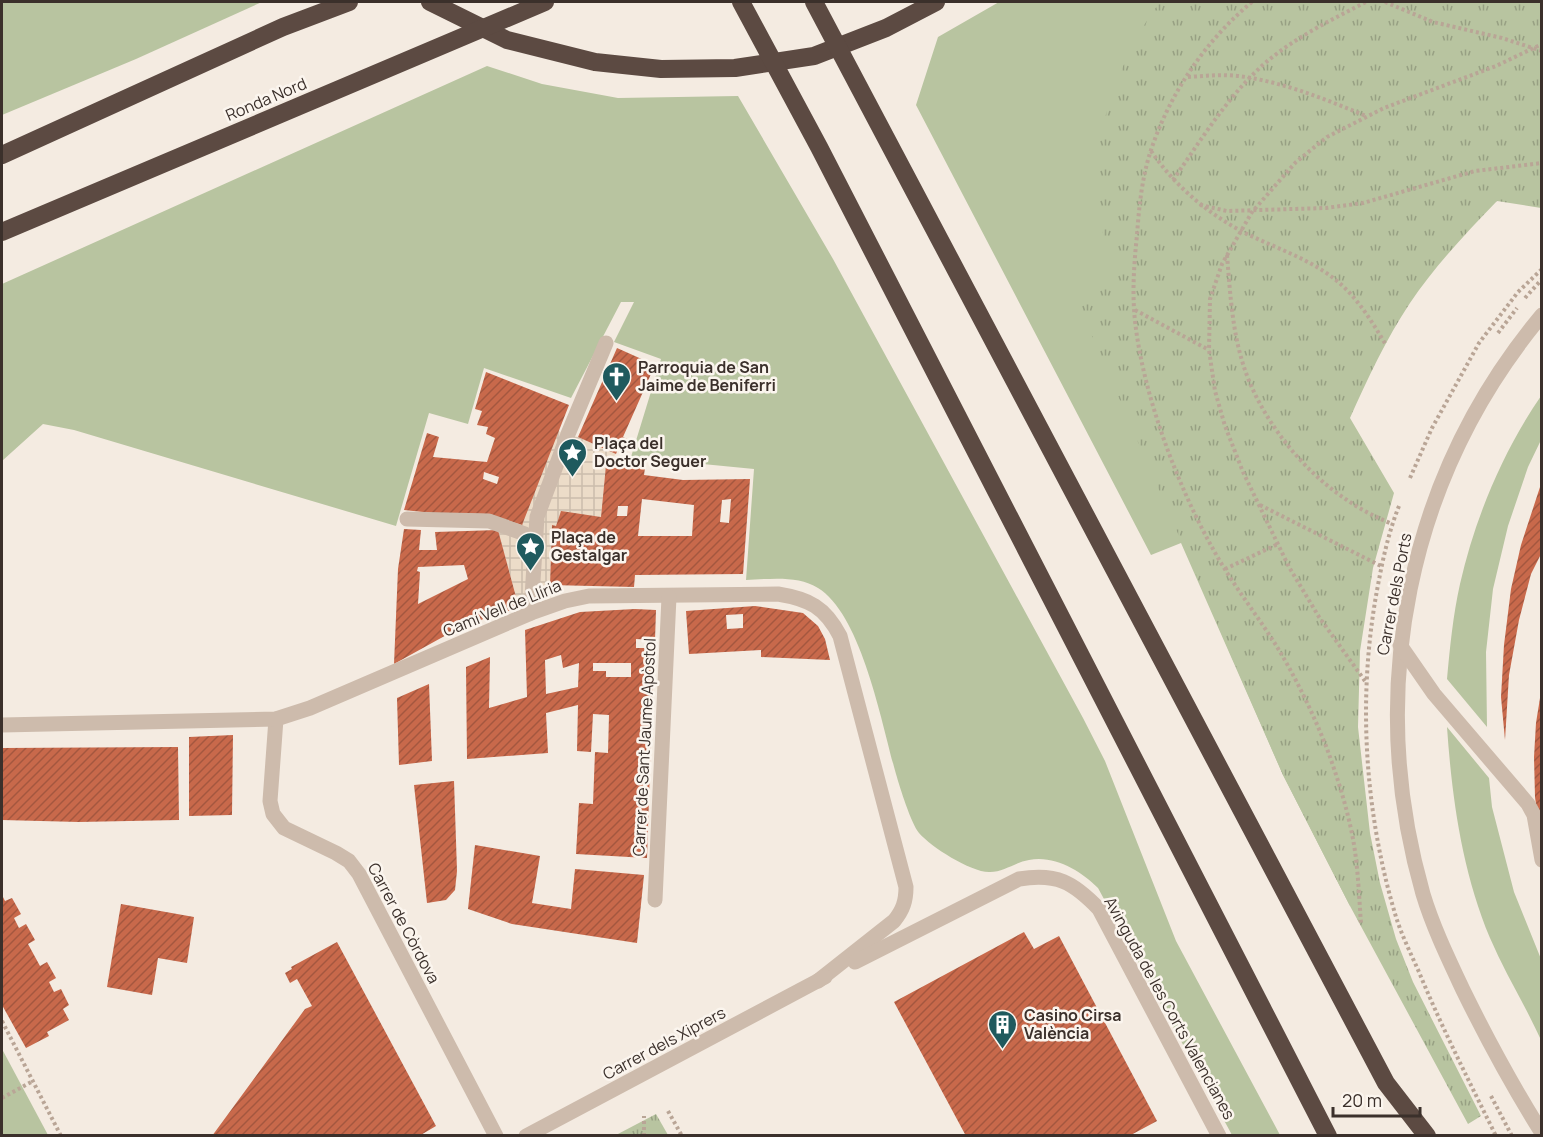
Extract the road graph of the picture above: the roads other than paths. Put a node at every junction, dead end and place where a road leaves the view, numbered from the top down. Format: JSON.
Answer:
{"nodes":[{"id":1,"x":349,"y":2,"type":"edge"},
{"id":2,"x":430,"y":2,"type":"edge"},
{"id":3,"x":545,"y":2,"type":"edge"},
{"id":4,"x":741,"y":2,"type":"edge"},
{"id":5,"x":813,"y":2,"type":"edge"},
{"id":6,"x":936,"y":2,"type":"edge"},
{"id":7,"x":2,"y":155,"type":"edge"},
{"id":8,"x":2,"y":232,"type":"edge"},
{"id":9,"x":1542,"y":315,"type":"edge"},
{"id":10,"x":606,"y":343,"type":"dead end"},
{"id":11,"x":407,"y":519,"type":"dead end"},
{"id":12,"x":530,"y":529,"type":"junction"},
{"id":13,"x":669,"y":597,"type":"junction"},
{"id":14,"x":531,"y":613,"type":"junction"},
{"id":15,"x":1400,"y":645,"type":"junction"},
{"id":16,"x":276,"y":719,"type":"junction"},
{"id":17,"x":2,"y":725,"type":"edge"},
{"id":18,"x":1542,"y":860,"type":"edge"},
{"id":19,"x":1059,"y":879,"type":"joint"},
{"id":20,"x":655,"y":900,"type":"dead end"},
{"id":21,"x":903,"y":907,"type":"joint"},
{"id":22,"x":818,"y":981,"type":"junction"},
{"id":23,"x":1541,"y":1131,"type":"edge"},
{"id":24,"x":495,"y":1136,"type":"edge"},
{"id":25,"x":526,"y":1136,"type":"edge"},
{"id":26,"x":1219,"y":1136,"type":"edge"},
{"id":27,"x":1328,"y":1136,"type":"edge"},
{"id":28,"x":1427,"y":1136,"type":"edge"}],
"edges":[{"from":1,"to":7,"type":"highway"},
{"from":2,"to":6,"type":"highway"},
{"from":3,"to":8,"type":"highway","name":"Ronda Nord"},
{"from":4,"to":27,"type":"highway"},
{"from":5,"to":28,"type":"highway"},
{"from":9,"to":15,"type":"street","name":"Carrer dels Ports"},
{"from":10,"to":12,"type":"street"},
{"from":11,"to":12,"type":"street"},
{"from":12,"to":14,"type":"street"},
{"from":13,"to":14,"type":"street","name":"Camí Vell de Llíria"},
{"from":13,"to":20,"type":"street","name":"Carrer de Sant Jaume Apòstol"},
{"from":13,"to":21,"type":"street","name":"Camí Vell de Llíria"},
{"from":14,"to":16,"type":"street","name":"Camí Vell de Llíria"},
{"from":15,"to":18,"type":"street"},
{"from":15,"to":23,"type":"street","name":"Carrer dels Ports"},
{"from":16,"to":17,"type":"street","name":"Camí Vell de Llíria"},
{"from":16,"to":24,"type":"street","name":"Carrer de Còrdova"},
{"from":19,"to":22,"type":"street","name":"Carrer dels Xiprers"},
{"from":19,"to":26,"type":"street","name":"Avinguda de les Corts Valencianes"},
{"from":21,"to":22,"type":"street","name":"Carrer dels Xiprers"},
{"from":22,"to":25,"type":"street","name":"Carrer dels Xiprers"}]}
